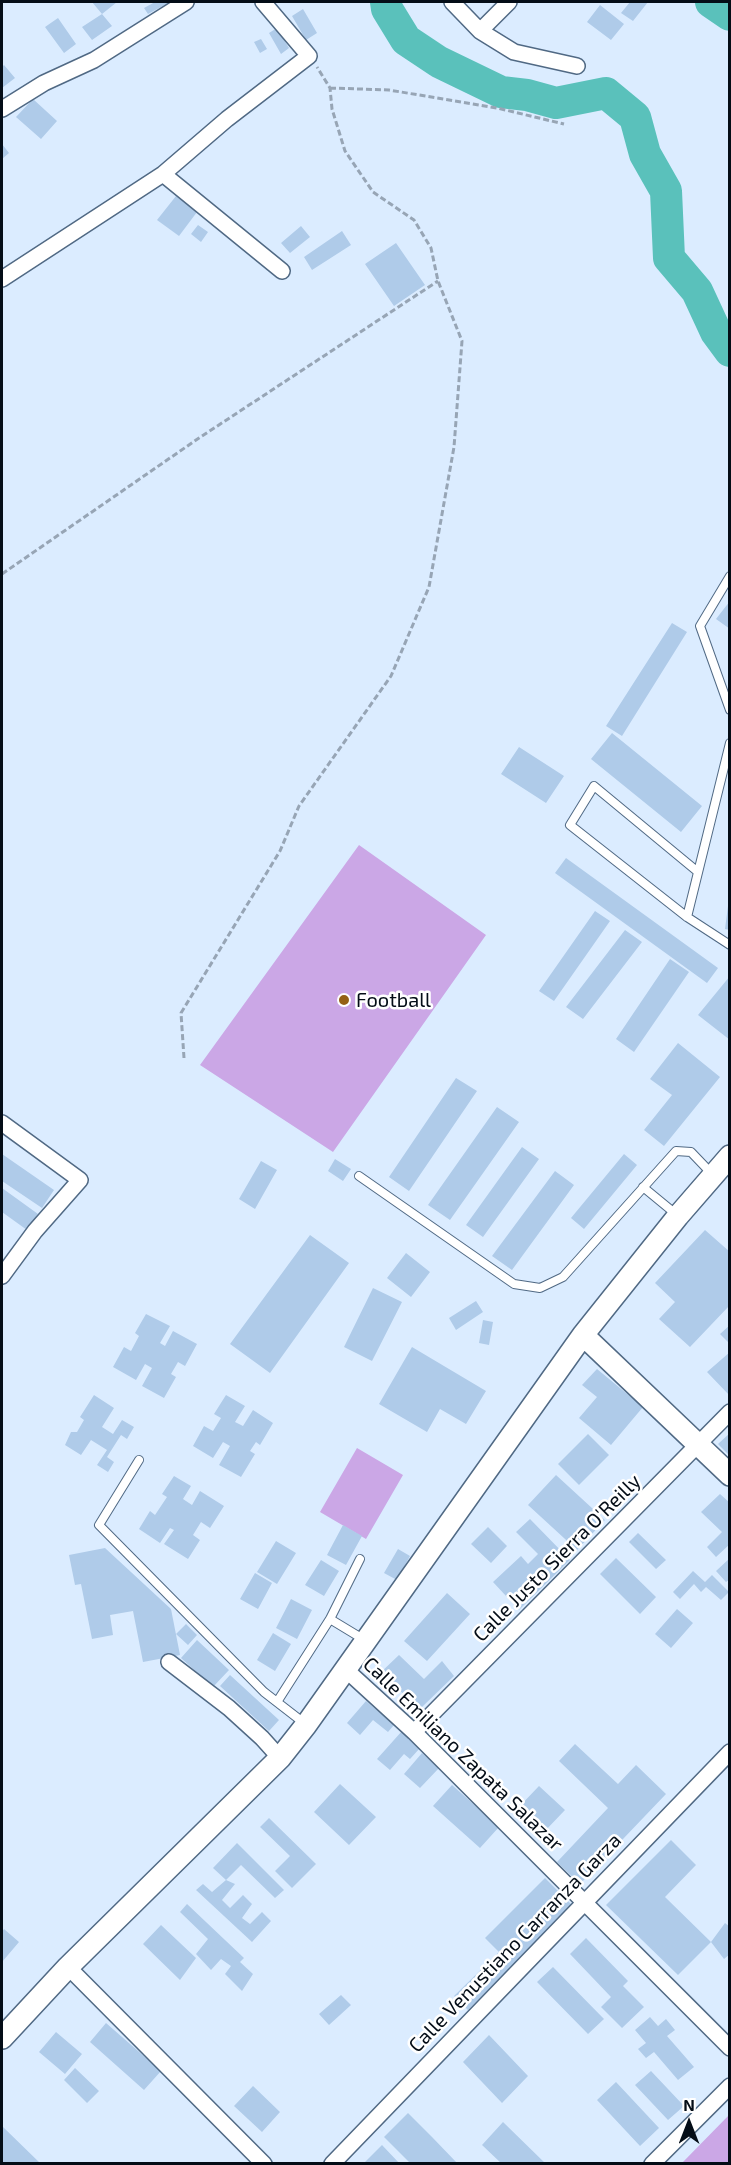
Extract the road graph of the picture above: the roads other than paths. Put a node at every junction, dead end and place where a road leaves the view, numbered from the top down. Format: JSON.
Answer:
{"nodes":[{"id":1,"x":186,"y":2,"type":"edge"},
{"id":2,"x":263,"y":2,"type":"edge"},
{"id":3,"x":452,"y":2,"type":"edge"},
{"id":4,"x":509,"y":2,"type":"edge"},
{"id":5,"x":480,"y":31,"type":"junction"},
{"id":6,"x":577,"y":66,"type":"dead end"},
{"id":7,"x":2,"y":108,"type":"edge"},
{"id":8,"x":163,"y":174,"type":"junction"},
{"id":9,"x":282,"y":271,"type":"dead end"},
{"id":10,"x":2,"y":279,"type":"edge"},
{"id":11,"x":729,"y":576,"type":"edge"},
{"id":12,"x":729,"y":710,"type":"edge"},
{"id":13,"x":729,"y":743,"type":"edge"},
{"id":14,"x":698,"y":872,"type":"junction"},
{"id":15,"x":687,"y":916,"type":"junction"},
{"id":16,"x":729,"y":945,"type":"edge"},
{"id":17,"x":2,"y":1123,"type":"edge"},
{"id":18,"x":729,"y":1156,"type":"edge"},
{"id":19,"x":359,"y":1176,"type":"dead end"},
{"id":20,"x":714,"y":1176,"type":"junction"},
{"id":21,"x":644,"y":1187,"type":"junction"},
{"id":22,"x":678,"y":1216,"type":"junction"},
{"id":23,"x":2,"y":1276,"type":"edge"},
{"id":24,"x":583,"y":1335,"type":"junction"},
{"id":25,"x":729,"y":1412,"type":"edge"},
{"id":26,"x":698,"y":1445,"type":"junction"},
{"id":27,"x":139,"y":1460,"type":"dead end"},
{"id":28,"x":729,"y":1475,"type":"edge"},
{"id":29,"x":360,"y":1559,"type":"dead end"},
{"id":30,"x":330,"y":1619,"type":"junction"},
{"id":31,"x":365,"y":1640,"type":"junction"},
{"id":32,"x":169,"y":1662,"type":"dead end"},
{"id":33,"x":344,"y":1668,"type":"junction"},
{"id":34,"x":278,"y":1702,"type":"junction"},
{"id":35,"x":306,"y":1725,"type":"junction"},
{"id":36,"x":414,"y":1732,"type":"junction"},
{"id":37,"x":729,"y":1752,"type":"edge"},
{"id":38,"x":280,"y":1758,"type":"junction"},
{"id":39,"x":583,"y":1902,"type":"junction"},
{"id":40,"x":68,"y":1967,"type":"junction"},
{"id":41,"x":2,"y":2038,"type":"edge"},
{"id":42,"x":729,"y":2048,"type":"edge"},
{"id":43,"x":729,"y":2086,"type":"edge"},
{"id":44,"x":264,"y":2163,"type":"edge"},
{"id":45,"x":332,"y":2163,"type":"edge"},
{"id":46,"x":652,"y":2163,"type":"edge"}],
"edges":[{"from":1,"to":7,"type":"street"},
{"from":2,"to":8,"type":"street"},
{"from":3,"to":5,"type":"street"},
{"from":4,"to":5,"type":"street"},
{"from":5,"to":6,"type":"street"},
{"from":8,"to":9,"type":"street"},
{"from":8,"to":10,"type":"street"},
{"from":11,"to":12,"type":"lane"},
{"from":13,"to":14,"type":"lane"},
{"from":14,"to":15,"type":"lane"},
{"from":14,"to":15,"type":"lane"},
{"from":15,"to":16,"type":"lane"},
{"from":17,"to":23,"type":"street"},
{"from":18,"to":20,"type":"street"},
{"from":19,"to":21,"type":"lane"},
{"from":20,"to":21,"type":"lane"},
{"from":20,"to":22,"type":"street"},
{"from":21,"to":22,"type":"lane"},
{"from":22,"to":24,"type":"street"},
{"from":24,"to":26,"type":"street"},
{"from":24,"to":31,"type":"street"},
{"from":25,"to":26,"type":"street","name":"Calle Justo Sierra O'Reilly"},
{"from":26,"to":28,"type":"street"},
{"from":26,"to":36,"type":"street","name":"Calle Justo Sierra O'Reilly"},
{"from":27,"to":34,"type":"lane"},
{"from":29,"to":30,"type":"lane"},
{"from":30,"to":31,"type":"lane"},
{"from":30,"to":34,"type":"lane"},
{"from":31,"to":33,"type":"street"},
{"from":32,"to":38,"type":"street"},
{"from":33,"to":35,"type":"street"},
{"from":33,"to":36,"type":"street","name":"Calle Emiliano Zapata Salazar"},
{"from":34,"to":35,"type":"lane"},
{"from":35,"to":38,"type":"street"},
{"from":36,"to":39,"type":"street","name":"Calle Emiliano Zapata Salazar"},
{"from":37,"to":39,"type":"street","name":"Calle Venustiano Carranza Garza"},
{"from":38,"to":40,"type":"street"},
{"from":39,"to":42,"type":"street","name":"Calle Emiliano Zapata Salazar"},
{"from":39,"to":45,"type":"street","name":"Calle Venustiano Carranza Garza"},
{"from":40,"to":41,"type":"street"},
{"from":40,"to":44,"type":"street"},
{"from":43,"to":46,"type":"street"}]}
